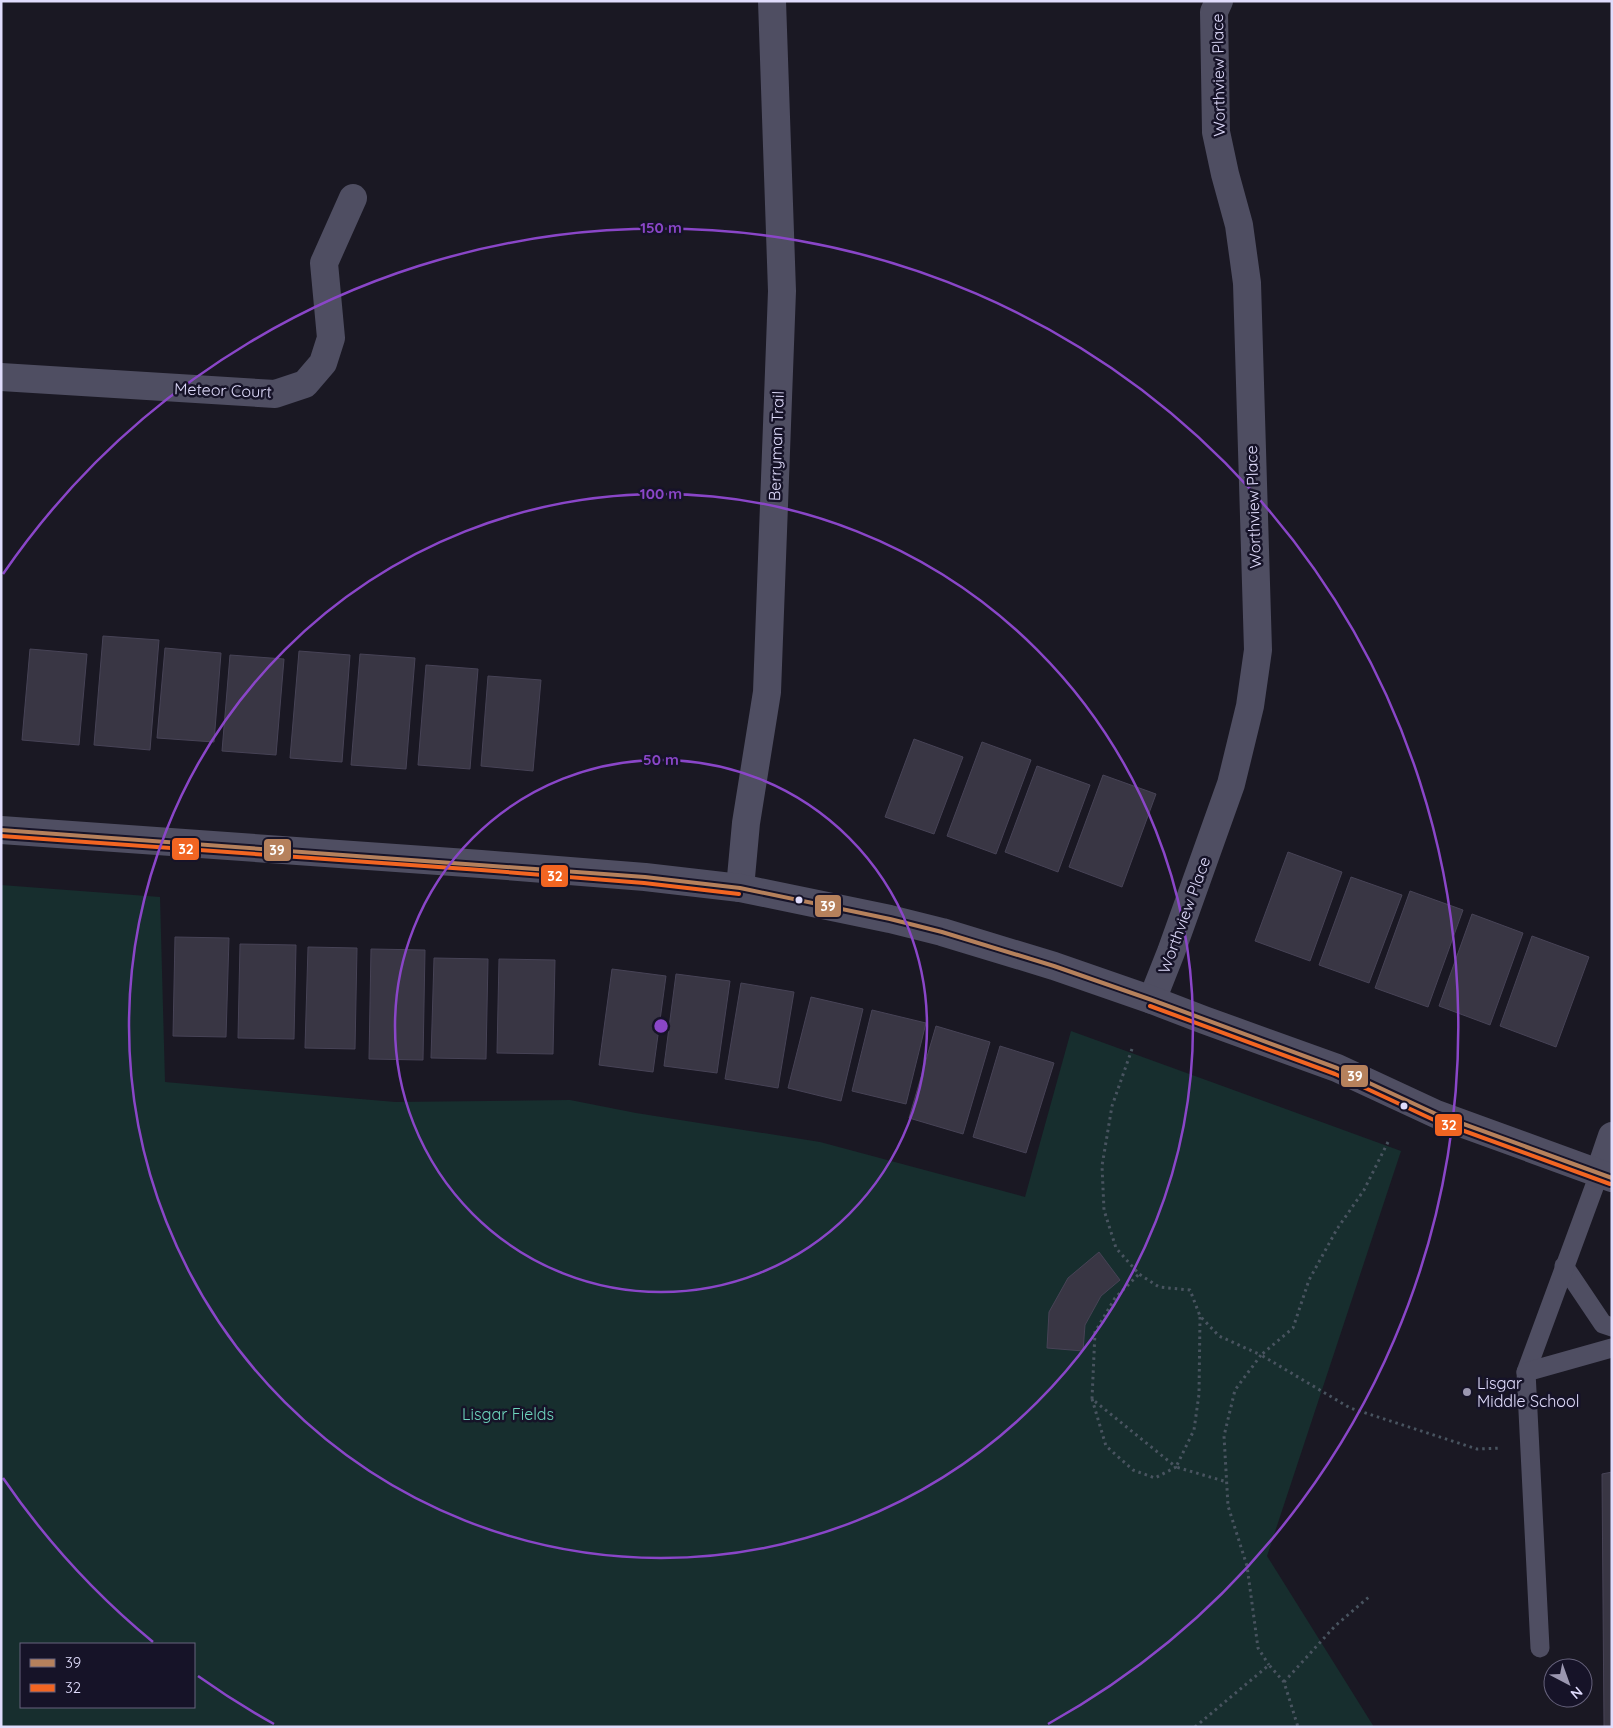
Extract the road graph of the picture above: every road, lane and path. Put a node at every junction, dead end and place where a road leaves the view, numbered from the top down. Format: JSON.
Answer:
{"nodes":[{"id":1,"x":772,"y":1,"type":"edge"},
{"id":2,"x":1219,"y":1,"type":"edge"},
{"id":3,"x":353,"y":198,"type":"dead end"},
{"id":4,"x":1,"y":377,"type":"edge"},
{"id":5,"x":1,"y":830,"type":"edge"},
{"id":6,"x":740,"y":888,"type":"junction"},
{"id":7,"x":1152,"y":1000,"type":"junction"},
{"id":8,"x":1132,"y":1048,"type":"dead end"},
{"id":9,"x":1612,"y":1136,"type":"edge"},
{"id":10,"x":1388,"y":1142,"type":"dead end"},
{"id":11,"x":1605,"y":1176,"type":"edge"},
{"id":12,"x":1564,"y":1266,"type":"junction"},
{"id":13,"x":1139,"y":1274,"type":"junction"},
{"id":14,"x":1200,"y":1316,"type":"junction"},
{"id":15,"x":1612,"y":1328,"type":"edge"},
{"id":16,"x":1612,"y":1348,"type":"edge"},
{"id":17,"x":1262,"y":1354,"type":"junction"},
{"id":18,"x":1526,"y":1372,"type":"junction"},
{"id":19,"x":1092,"y":1399,"type":"junction"},
{"id":20,"x":1530,"y":1445,"type":"junction"},
{"id":21,"x":1176,"y":1467,"type":"junction"},
{"id":22,"x":1226,"y":1482,"type":"junction"},
{"id":23,"x":1370,"y":1596,"type":"dead end"},
{"id":24,"x":1540,"y":1648,"type":"dead end"},
{"id":25,"x":1269,"y":1665,"type":"junction"},
{"id":26,"x":1284,"y":1682,"type":"junction"},
{"id":27,"x":1196,"y":1727,"type":"edge"},
{"id":28,"x":1298,"y":1727,"type":"edge"}],
"edges":[{"from":1,"to":6,"type":"street","name":"Berryman Trail"},
{"from":2,"to":7,"type":"street","name":"Worthview Place"},
{"from":3,"to":4,"type":"street","name":"Meteor Court"},
{"from":5,"to":6,"type":"street"},
{"from":6,"to":7,"type":"street"},
{"from":7,"to":11,"type":"street"},
{"from":8,"to":13,"type":"path"},
{"from":9,"to":11,"type":"street"},
{"from":10,"to":17,"type":"path"},
{"from":11,"to":12,"type":"lane"},
{"from":12,"to":15,"type":"lane"},
{"from":12,"to":18,"type":"lane"},
{"from":13,"to":14,"type":"path"},
{"from":13,"to":19,"type":"path"},
{"from":14,"to":17,"type":"path"},
{"from":14,"to":21,"type":"path"},
{"from":16,"to":18,"type":"lane"},
{"from":17,"to":20,"type":"path"},
{"from":17,"to":22,"type":"path"},
{"from":18,"to":20,"type":"lane"},
{"from":19,"to":21,"type":"path"},
{"from":19,"to":21,"type":"path"},
{"from":20,"to":24,"type":"lane"},
{"from":21,"to":22,"type":"path"},
{"from":22,"to":25,"type":"path"},
{"from":23,"to":26,"type":"path"},
{"from":25,"to":26,"type":"path"},
{"from":25,"to":27,"type":"path"},
{"from":26,"to":28,"type":"path"}]}
